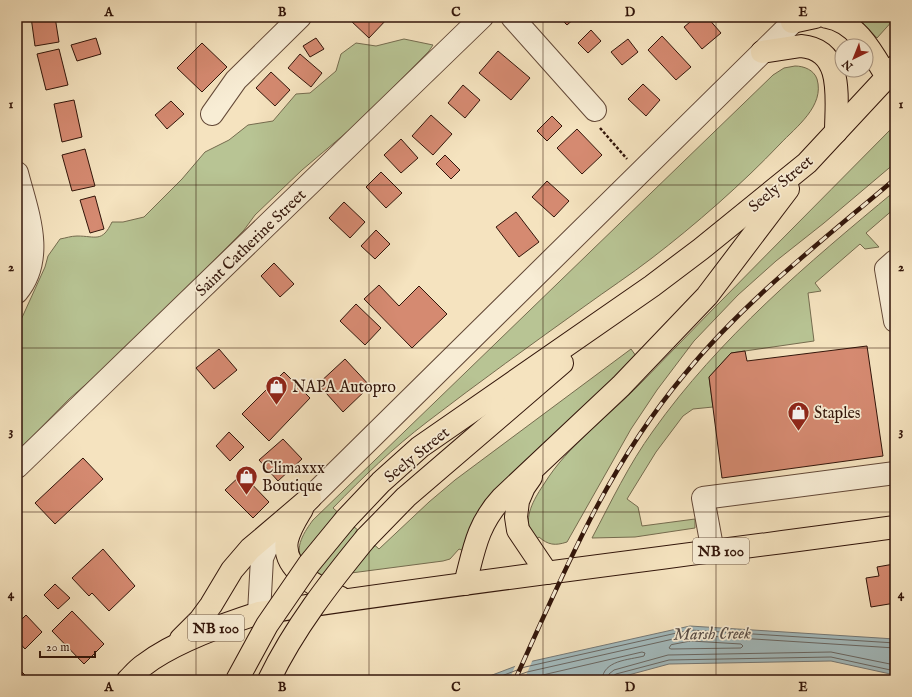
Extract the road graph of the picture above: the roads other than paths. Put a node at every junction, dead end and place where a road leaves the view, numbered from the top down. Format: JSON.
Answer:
{"nodes":[{"id":1,"x":300,"y":17,"type":"edge"},
{"id":2,"x":482,"y":17,"type":"edge"},
{"id":3,"x":512,"y":17,"type":"edge"},
{"id":4,"x":815,"y":17,"type":"edge"},
{"id":5,"x":827,"y":17,"type":"edge"},
{"id":6,"x":795,"y":20,"type":"edge"},
{"id":7,"x":762,"y":52,"type":"junction"},
{"id":8,"x":891,"y":72,"type":"edge"},
{"id":9,"x":595,"y":110,"type":"dead end"},
{"id":10,"x":212,"y":114,"type":"dead end"},
{"id":11,"x":836,"y":132,"type":"junction"},
{"id":12,"x":807,"y":163,"type":"junction"},
{"id":13,"x":17,"y":173,"type":"edge"},
{"id":14,"x":895,"y":261,"type":"edge"},
{"id":15,"x":652,"y":286,"type":"junction"},
{"id":16,"x":17,"y":292,"type":"edge"},
{"id":17,"x":895,"y":321,"type":"edge"},
{"id":18,"x":541,"y":461,"type":"junction"},
{"id":19,"x":17,"y":467,"type":"edge"},
{"id":20,"x":895,"y":473,"type":"edge"},
{"id":21,"x":310,"y":498,"type":"junction"},
{"id":22,"x":895,"y":527,"type":"edge"},
{"id":23,"x":713,"y":552,"type":"junction"},
{"id":24,"x":546,"y":573,"type":"junction"},
{"id":25,"x":465,"y":584,"type":"junction"},
{"id":26,"x":345,"y":601,"type":"junction"},
{"id":27,"x":259,"y":613,"type":"junction"},
{"id":28,"x":174,"y":647,"type":"junction"},
{"id":29,"x":128,"y":680,"type":"edge"},
{"id":30,"x":237,"y":680,"type":"edge"},
{"id":31,"x":269,"y":680,"type":"edge"}],
"edges":[{"from":1,"to":10,"type":"street"},
{"from":2,"to":19,"type":"street","name":"Saint Catherine Street"},
{"from":3,"to":9,"type":"street"},
{"from":4,"to":6,"type":"main road"},
{"from":5,"to":8,"type":"main road"},
{"from":6,"to":7,"type":"street"},
{"from":7,"to":11,"type":"main road"},
{"from":7,"to":21,"type":"street"},
{"from":8,"to":11,"type":"main road","name":"Seely Street"},
{"from":11,"to":12,"type":"main road","name":"Seely Street"},
{"from":12,"to":15,"type":"main road","name":"Seely Street"},
{"from":12,"to":18,"type":"main road"},
{"from":13,"to":16,"type":"street"},
{"from":14,"to":17,"type":"street"},
{"from":15,"to":30,"type":"main road","name":"Seely Street","bridge":true},
{"from":15,"to":31,"type":"main road","name":"Seely Street","bridge":true},
{"from":18,"to":24,"type":"main road"},
{"from":18,"to":25,"type":"main road"},
{"from":20,"to":23,"type":"street"},
{"from":21,"to":26,"type":"main road"},
{"from":21,"to":27,"type":"street"},
{"from":21,"to":28,"type":"main road"},
{"from":22,"to":23,"type":"main road","number":"NB 100"},
{"from":23,"to":24,"type":"main road","number":"NB 100"},
{"from":24,"to":25,"type":"main road","number":"NB 100"},
{"from":25,"to":26,"type":"main road","number":"NB 100"},
{"from":26,"to":27,"type":"main road","number":"NB 100"},
{"from":27,"to":28,"type":"main road","number":"NB 100"},
{"from":28,"to":29,"type":"main road","number":"NB 100"}]}
